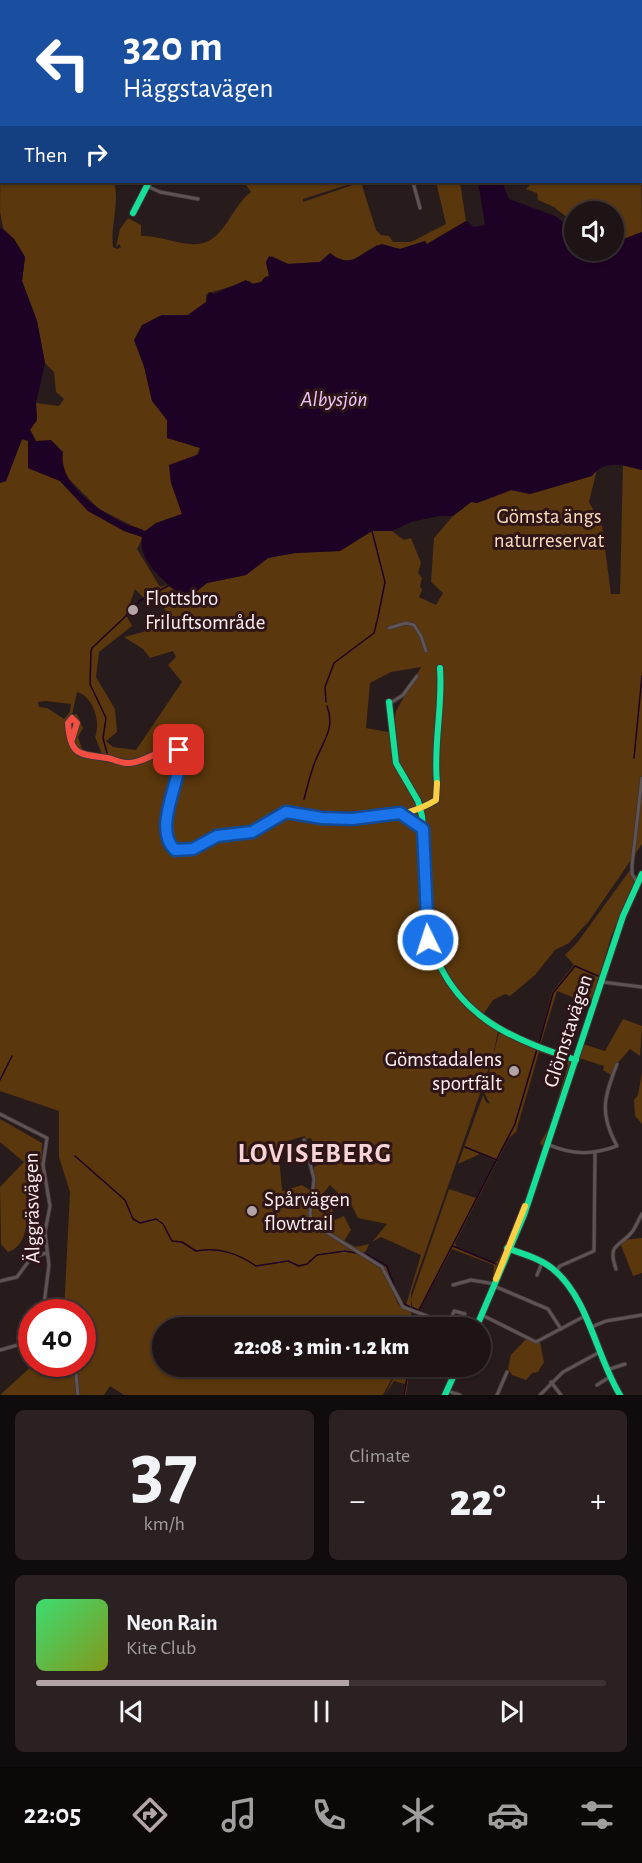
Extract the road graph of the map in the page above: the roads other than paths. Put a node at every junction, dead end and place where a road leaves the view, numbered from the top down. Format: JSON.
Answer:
{"nodes":[{"id":1,"x":413,"y":183,"type":"edge"},
{"id":2,"x":148,"y":184,"type":"edge"},
{"id":3,"x":198,"y":199,"type":"dead end"},
{"id":4,"x":420,"y":208,"type":"dead end"},
{"id":5,"x":133,"y":213,"type":"dead end"},
{"id":6,"x":389,"y":628,"type":"dead end"},
{"id":7,"x":426,"y":651,"type":"dead end"},
{"id":8,"x":440,"y":668,"type":"dead end"},
{"id":9,"x":417,"y":676,"type":"dead end"},
{"id":10,"x":389,"y":703,"type":"joint"},
{"id":11,"x":72,"y":739,"type":"dead end"},
{"id":12,"x":642,"y":778,"type":"edge"},
{"id":13,"x":420,"y":810,"type":"junction"},
{"id":14,"x":400,"y":813,"type":"junction"},
{"id":15,"x":423,"y":829,"type":"junction"},
{"id":16,"x":642,"y":874,"type":"edge"},
{"id":17,"x":637,"y":882,"type":"junction"},
{"id":18,"x":602,"y":982,"type":"junction"},
{"id":19,"x":642,"y":987,"type":"edge"},
{"id":20,"x":576,"y":1060,"type":"junction"},
{"id":21,"x":617,"y":1064,"type":"dead end"},
{"id":22,"x":0,"y":1114,"type":"edge"},
{"id":23,"x":304,"y":1140,"type":"dead end"},
{"id":24,"x":549,"y":1145,"type":"junction"},
{"id":25,"x":595,"y":1154,"type":"junction"},
{"id":26,"x":642,"y":1214,"type":"edge"},
{"id":27,"x":509,"y":1249,"type":"junction"},
{"id":28,"x":46,"y":1253,"type":"junction"},
{"id":29,"x":542,"y":1262,"type":"junction"},
{"id":30,"x":616,"y":1269,"type":"dead end"},
{"id":31,"x":556,"y":1271,"type":"junction"},
{"id":32,"x":537,"y":1275,"type":"dead end"},
{"id":33,"x":0,"y":1281,"type":"edge"},
{"id":34,"x":453,"y":1285,"type":"dead end"},
{"id":35,"x":495,"y":1285,"type":"junction"},
{"id":36,"x":45,"y":1299,"type":"edge"},
{"id":37,"x":465,"y":1314,"type":"dead end"},
{"id":38,"x":642,"y":1314,"type":"edge"},
{"id":39,"x":482,"y":1315,"type":"joint"},
{"id":40,"x":432,"y":1317,"type":"edge"},
{"id":41,"x":452,"y":1317,"type":"edge"},
{"id":42,"x":583,"y":1317,"type":"junction"},
{"id":43,"x":587,"y":1328,"type":"junction"},
{"id":44,"x":561,"y":1329,"type":"junction"},
{"id":45,"x":18,"y":1345,"type":"edge"},
{"id":46,"x":0,"y":1350,"type":"edge"},
{"id":47,"x":598,"y":1353,"type":"junction"},
{"id":48,"x":625,"y":1364,"type":"dead end"},
{"id":49,"x":507,"y":1372,"type":"dead end"},
{"id":50,"x":607,"y":1374,"type":"junction"},
{"id":51,"x":76,"y":1377,"type":"edge"},
{"id":52,"x":453,"y":1377,"type":"edge"},
{"id":53,"x":551,"y":1382,"type":"junction"},
{"id":54,"x":597,"y":1385,"type":"dead end"},
{"id":55,"x":446,"y":1393,"type":"edge"},
{"id":56,"x":78,"y":1395,"type":"edge"},
{"id":57,"x":459,"y":1395,"type":"edge"},
{"id":58,"x":497,"y":1395,"type":"edge"},
{"id":59,"x":540,"y":1395,"type":"edge"},
{"id":60,"x":561,"y":1395,"type":"edge"},
{"id":61,"x":620,"y":1395,"type":"edge"}],
"edges":[{"from":1,"to":4,"type":"street"},
{"from":2,"to":3,"type":"street"},
{"from":2,"to":5,"type":"street"},
{"from":6,"to":7,"type":"street"},
{"from":8,"to":13,"type":"street"},
{"from":9,"to":10,"type":"street"},
{"from":10,"to":13,"type":"street"},
{"from":11,"to":14,"type":"street"},
{"from":12,"to":17,"type":"street"},
{"from":13,"to":14,"type":"street"},
{"from":13,"to":15,"type":"street"},
{"from":14,"to":15,"type":"street"},
{"from":15,"to":20,"type":"street"},
{"from":16,"to":17,"type":"street","name":"Glömstavägen"},
{"from":17,"to":18,"type":"street","name":"Glömstavägen"},
{"from":18,"to":19,"type":"street"},
{"from":18,"to":20,"type":"street","name":"Glömstavägen"},
{"from":20,"to":24,"type":"street","name":"Glömstavägen"},
{"from":21,"to":25,"type":"street"},
{"from":22,"to":28,"type":"street","name":"Älggräsvägen"},
{"from":23,"to":40,"type":"street"},
{"from":24,"to":25,"type":"street"},
{"from":24,"to":27,"type":"street","name":"Glömstavägen"},
{"from":25,"to":31,"type":"street"},
{"from":26,"to":30,"type":"street"},
{"from":27,"to":29,"type":"street"},
{"from":27,"to":35,"type":"street","name":"Glömstavägen"},
{"from":28,"to":33,"type":"street"},
{"from":28,"to":36,"type":"street","name":"Älggräsvägen"},
{"from":29,"to":31,"type":"street"},
{"from":29,"to":32,"type":"street"},
{"from":31,"to":42,"type":"street"},
{"from":34,"to":35,"type":"street"},
{"from":35,"to":39,"type":"street","name":"Glömstavägen"},
{"from":35,"to":44,"type":"street"},
{"from":37,"to":41,"type":"street"},
{"from":38,"to":43,"type":"street"},
{"from":39,"to":44,"type":"street"},
{"from":42,"to":43,"type":"street"},
{"from":42,"to":44,"type":"street"},
{"from":43,"to":47,"type":"street"},
{"from":45,"to":46,"type":"street"},
{"from":47,"to":50,"type":"street"},
{"from":47,"to":53,"type":"street"},
{"from":48,"to":50,"type":"street"},
{"from":49,"to":58,"type":"street"},
{"from":50,"to":54,"type":"street"},
{"from":50,"to":61,"type":"street"},
{"from":51,"to":56,"type":"street"},
{"from":52,"to":55,"type":"street"},
{"from":53,"to":59,"type":"street"},
{"from":53,"to":60,"type":"street"},
{"from":55,"to":57,"type":"street"}]}
